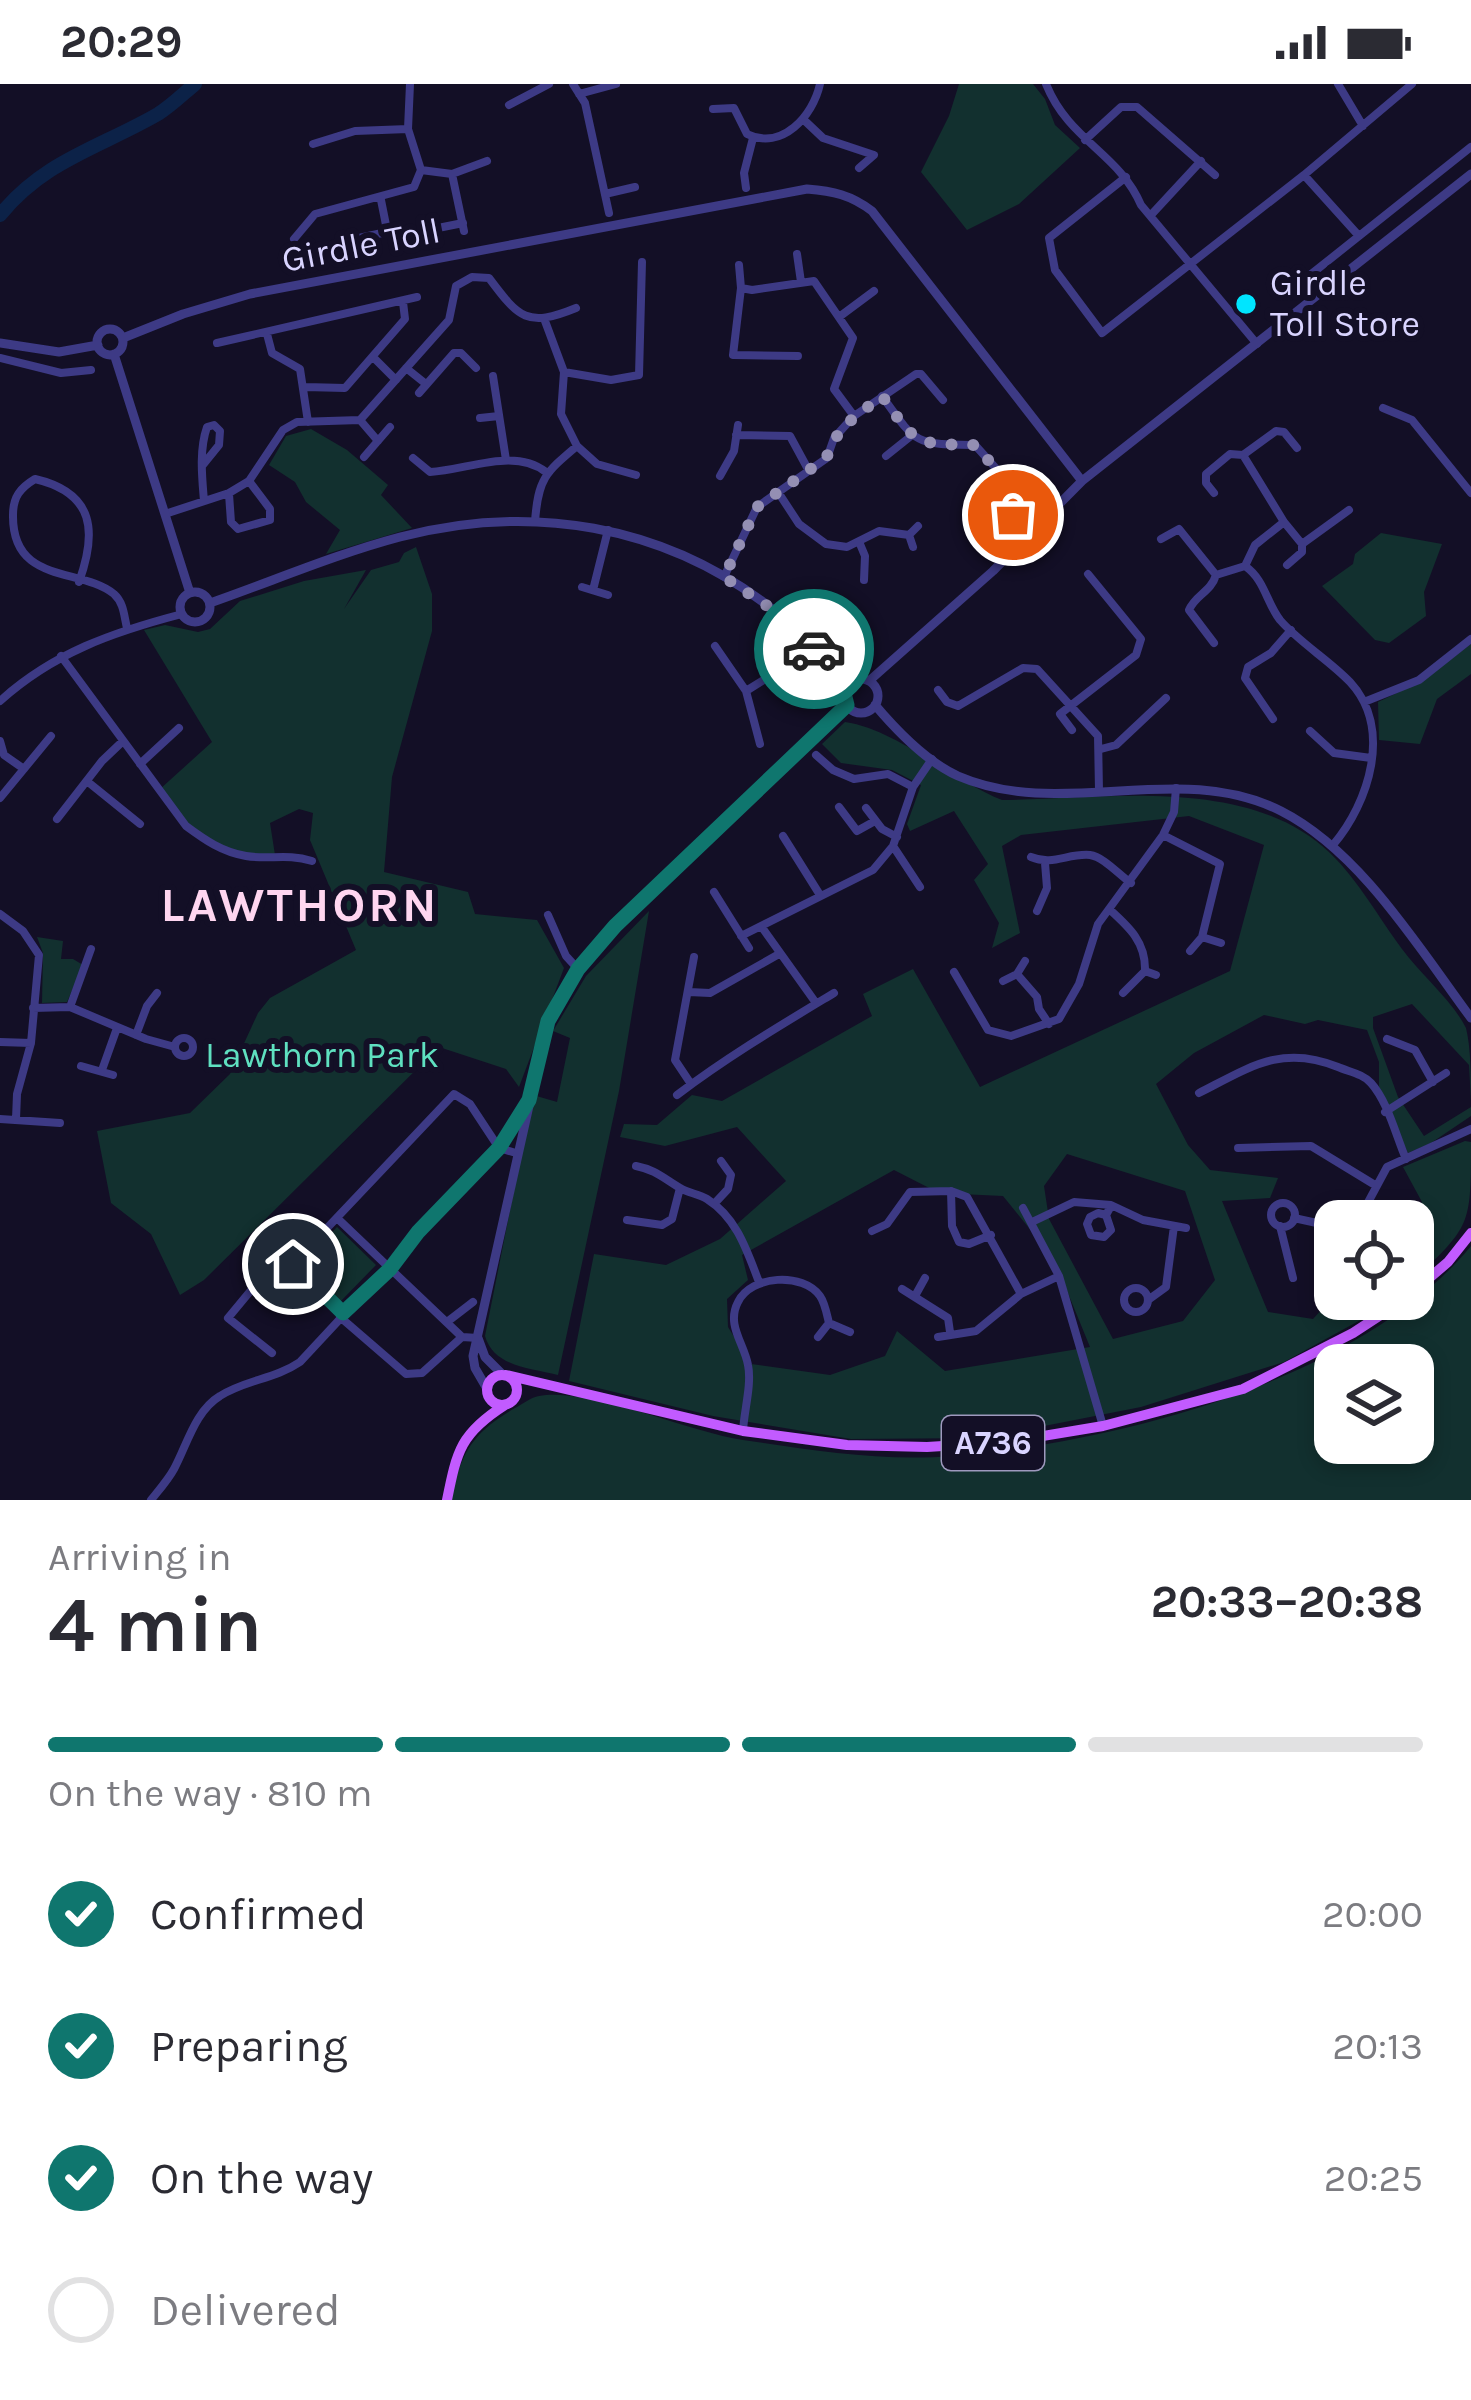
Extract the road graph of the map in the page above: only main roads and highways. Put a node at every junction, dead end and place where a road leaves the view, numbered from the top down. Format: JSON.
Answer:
{"nodes":[{"id":1,"x":1471,"y":1233,"type":"edge"},
{"id":2,"x":1434,"y":1274,"type":"edge"},
{"id":3,"x":1373,"y":1320,"type":"edge"},
{"id":4,"x":505,"y":1375,"type":"junction"},
{"id":5,"x":556,"y":1387,"type":"junction"},
{"id":6,"x":486,"y":1390,"type":"junction"},
{"id":7,"x":510,"y":1402,"type":"junction"},
{"id":8,"x":478,"y":1423,"type":"junction"},
{"id":9,"x":447,"y":1500,"type":"edge"}],
"edges":[{"from":1,"to":2,"type":"main road"},
{"from":3,"to":5,"type":"main road","number":"A736"},
{"from":4,"to":5,"type":"main road","number":"A736"},
{"from":4,"to":6,"type":"main road"},
{"from":4,"to":7,"type":"main road"},
{"from":5,"to":7,"type":"main road"},
{"from":6,"to":7,"type":"main road"},
{"from":6,"to":8,"type":"main road"},
{"from":7,"to":8,"type":"main road"},
{"from":8,"to":9,"type":"main road"}]}
